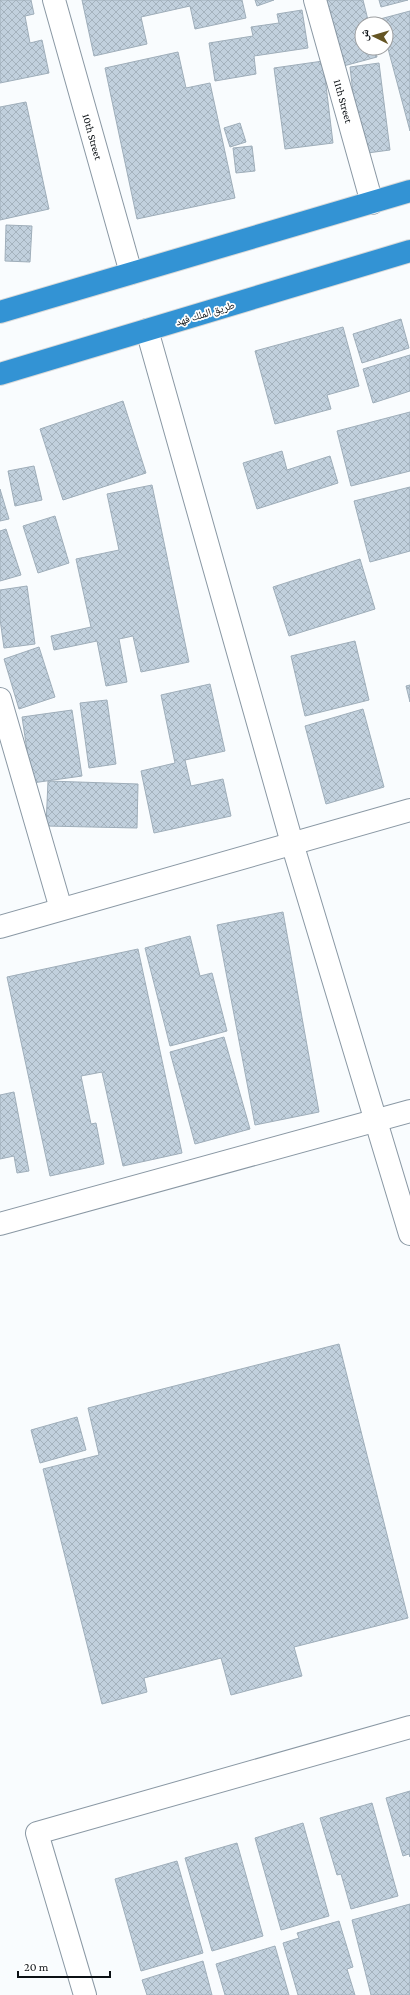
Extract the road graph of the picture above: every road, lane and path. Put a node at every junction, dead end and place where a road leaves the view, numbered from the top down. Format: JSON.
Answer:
{"nodes":[{"id":1,"x":54,"y":0,"type":"edge"},
{"id":2,"x":315,"y":0,"type":"edge"},
{"id":3,"x":410,"y":191,"type":"edge"},
{"id":4,"x":372,"y":203,"type":"junction"},
{"id":5,"x":410,"y":252,"type":"edge"},
{"id":6,"x":131,"y":274,"type":"junction"},
{"id":7,"x":0,"y":312,"type":"edge"},
{"id":8,"x":147,"y":330,"type":"junction"},
{"id":9,"x":0,"y":374,"type":"edge"},
{"id":10,"x":0,"y":699,"type":"edge"},
{"id":11,"x":410,"y":810,"type":"edge"},
{"id":12,"x":292,"y":843,"type":"junction"},
{"id":13,"x":61,"y":909,"type":"junction"},
{"id":14,"x":0,"y":927,"type":"edge"},
{"id":15,"x":410,"y":1111,"type":"edge"},
{"id":16,"x":376,"y":1121,"type":"junction"},
{"id":17,"x":0,"y":1224,"type":"edge"},
{"id":18,"x":410,"y":1234,"type":"edge"},
{"id":19,"x":410,"y":1727,"type":"edge"},
{"id":20,"x":85,"y":1995,"type":"edge"}],
"edges":[{"from":1,"to":6,"type":"street","name":"10th Street"},
{"from":2,"to":4,"type":"street","name":"11th Street"},
{"from":3,"to":4,"type":"highway"},
{"from":4,"to":6,"type":"highway"},
{"from":5,"to":8,"type":"highway","name":"طريق الملك فهد"},
{"from":6,"to":7,"type":"highway"},
{"from":8,"to":9,"type":"highway","name":"طريق الملك فهد"},
{"from":8,"to":12,"type":"street"},
{"from":10,"to":13,"type":"street"},
{"from":11,"to":12,"type":"street"},
{"from":12,"to":13,"type":"street"},
{"from":12,"to":16,"type":"street"},
{"from":13,"to":14,"type":"street"},
{"from":15,"to":16,"type":"street"},
{"from":16,"to":17,"type":"street"},
{"from":16,"to":18,"type":"street"},
{"from":19,"to":20,"type":"street"}]}
